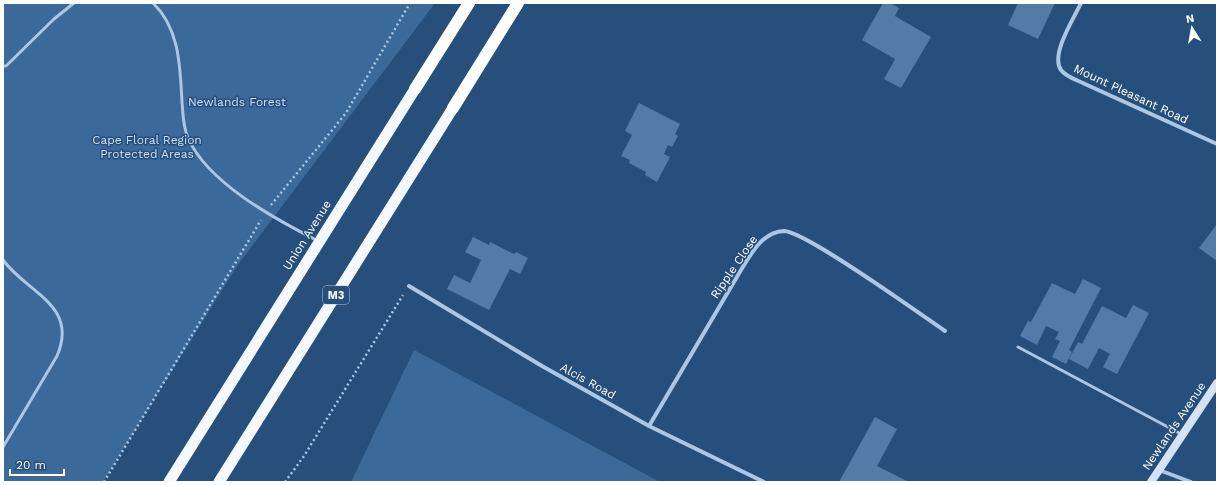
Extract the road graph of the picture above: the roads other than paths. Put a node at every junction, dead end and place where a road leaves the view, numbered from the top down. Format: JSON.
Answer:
{"nodes":[{"id":1,"x":74,"y":3,"type":"edge"},
{"id":2,"x":153,"y":3,"type":"edge"},
{"id":3,"x":469,"y":3,"type":"edge"},
{"id":4,"x":518,"y":3,"type":"edge"},
{"id":5,"x":523,"y":3,"type":"edge"},
{"id":6,"x":1081,"y":3,"type":"edge"},
{"id":7,"x":494,"y":40,"type":"junction"},
{"id":8,"x":4,"y":67,"type":"edge"},
{"id":9,"x":415,"y":89,"type":"joint"},
{"id":10,"x":453,"y":108,"type":"joint"},
{"id":11,"x":1217,"y":144,"type":"edge"},
{"id":12,"x":319,"y":241,"type":"junction"},
{"id":13,"x":3,"y":260,"type":"edge"},
{"id":14,"x":408,"y":286,"type":"road end"},
{"id":15,"x":945,"y":331,"type":"dead end"},
{"id":16,"x":1018,"y":347,"type":"dead end"},
{"id":17,"x":1217,"y":383,"type":"edge"},
{"id":18,"x":649,"y":426,"type":"junction"},
{"id":19,"x":1183,"y":434,"type":"junction"},
{"id":20,"x":3,"y":447,"type":"edge"},
{"id":21,"x":1159,"y":470,"type":"junction"},
{"id":22,"x":169,"y":482,"type":"edge"},
{"id":23,"x":219,"y":482,"type":"edge"},
{"id":24,"x":764,"y":482,"type":"edge"},
{"id":25,"x":1151,"y":482,"type":"edge"},
{"id":26,"x":1191,"y":482,"type":"edge"}],
"edges":[{"from":1,"to":8,"type":"lane"},
{"from":2,"to":12,"type":"lane"},
{"from":3,"to":9,"type":"highway","name":"Union Avenue"},
{"from":4,"to":7,"type":"highway","number":"M3"},
{"from":5,"to":7,"type":"highway"},
{"from":6,"to":11,"type":"street","name":"Mount Pleasant Road"},
{"from":7,"to":10,"type":"highway","number":"M3"},
{"from":9,"to":12,"type":"highway","name":"Union Avenue"},
{"from":10,"to":23,"type":"highway","number":"M3"},
{"from":12,"to":22,"type":"highway","name":"Union Avenue"},
{"from":13,"to":20,"type":"lane"},
{"from":14,"to":18,"type":"street","name":"Alcis Road"},
{"from":15,"to":18,"type":"street","name":"Ripple Close"},
{"from":16,"to":19,"type":"lane"},
{"from":17,"to":19,"type":"main road","name":"Newlands Avenue"},
{"from":18,"to":24,"type":"street","name":"Alcis Road"},
{"from":19,"to":21,"type":"main road","name":"Newlands Avenue"},
{"from":21,"to":25,"type":"main road","name":"Newlands Avenue"},
{"from":21,"to":26,"type":"street"}]}
